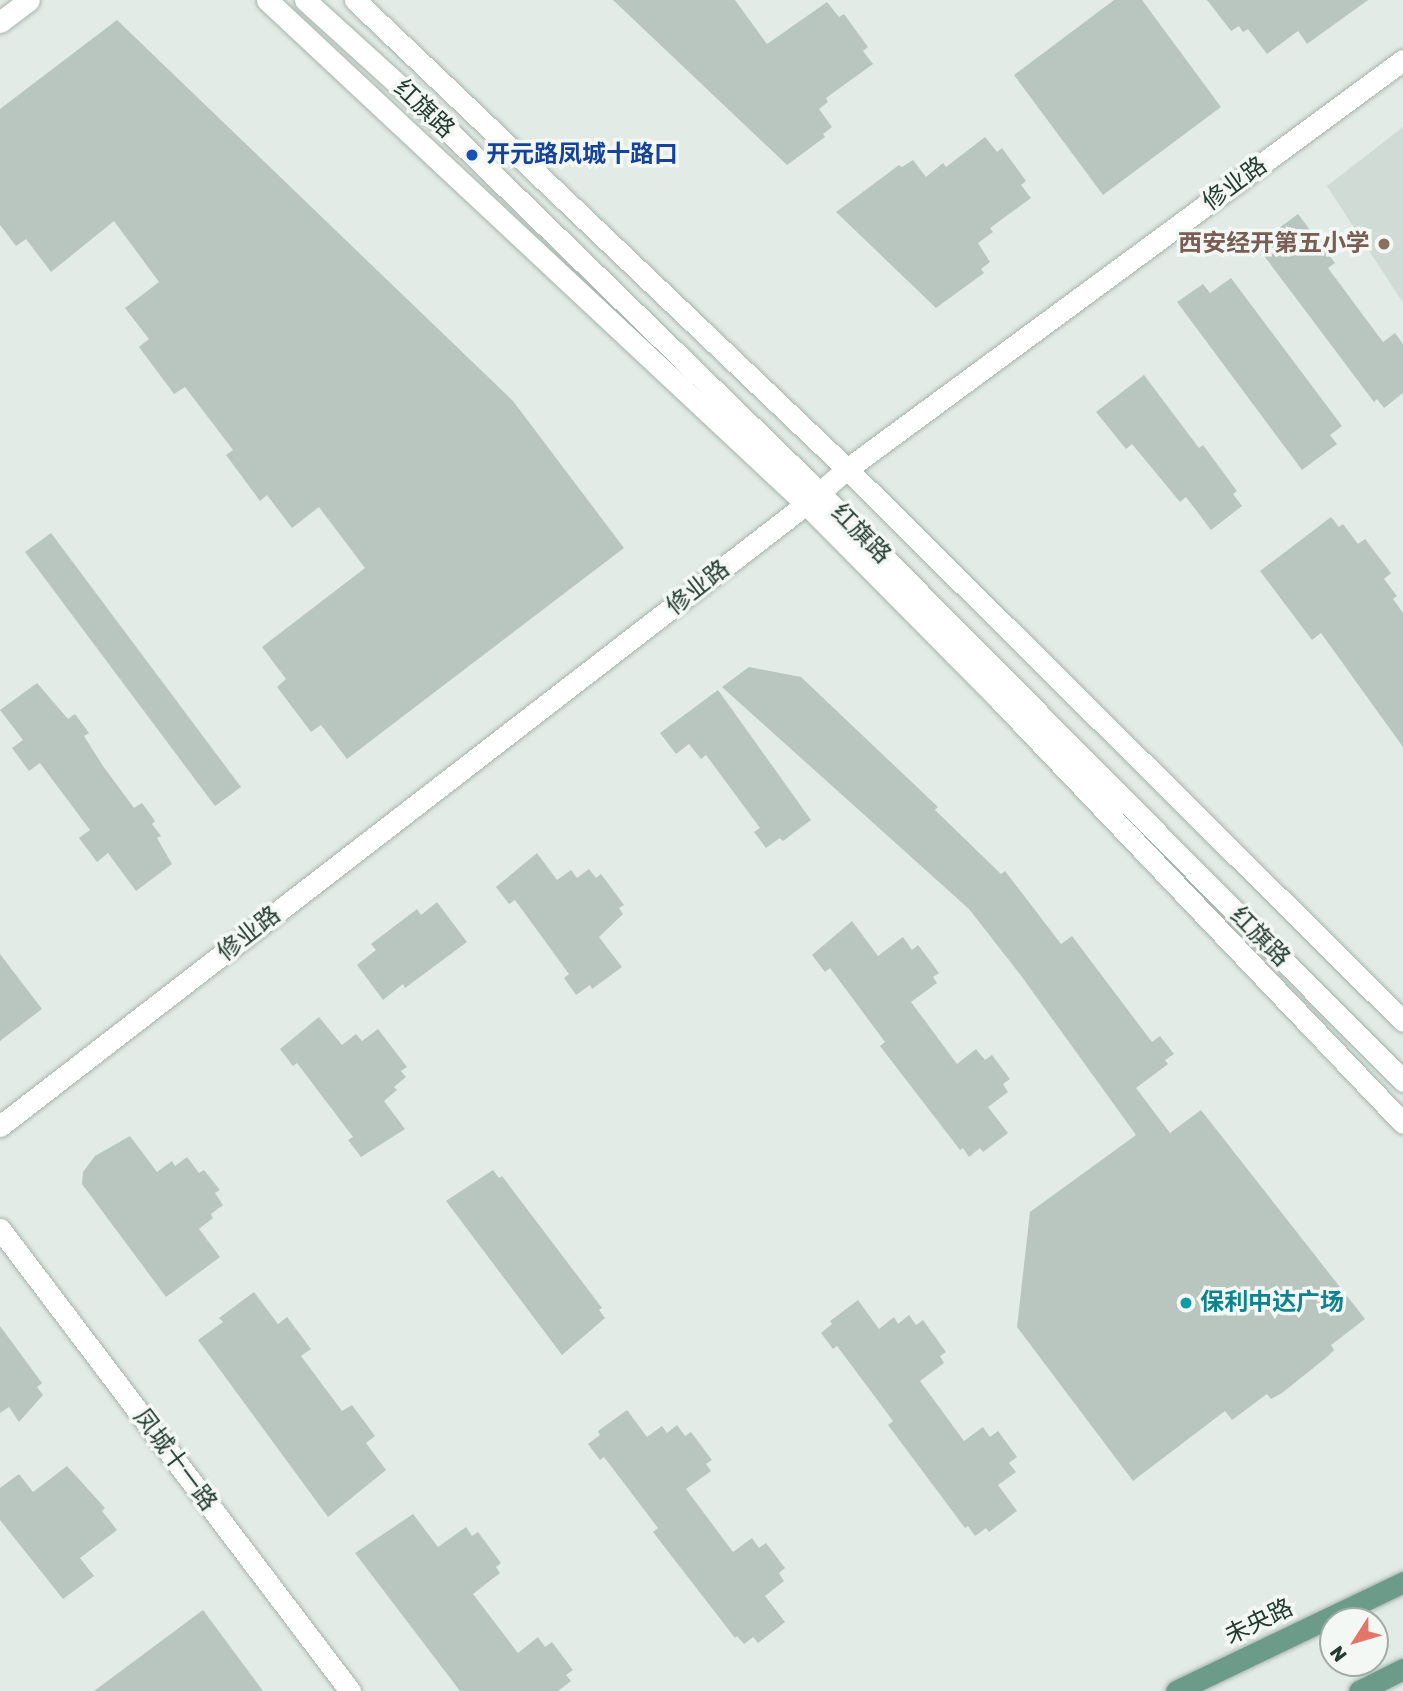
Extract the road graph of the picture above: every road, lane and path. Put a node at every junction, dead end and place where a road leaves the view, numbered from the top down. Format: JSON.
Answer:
{"nodes":[{"id":1,"x":29,"y":0,"type":"edge"},
{"id":2,"x":267,"y":0,"type":"edge"},
{"id":3,"x":305,"y":0,"type":"edge"},
{"id":4,"x":355,"y":0,"type":"edge"},
{"id":5,"x":0,"y":22,"type":"edge"},
{"id":6,"x":1403,"y":60,"type":"edge"},
{"id":7,"x":847,"y":469,"type":"junction"},
{"id":8,"x":813,"y":499,"type":"junction"},
{"id":9,"x":1403,"y":1021,"type":"edge"},
{"id":10,"x":1403,"y":1081,"type":"edge"},
{"id":11,"x":1403,"y":1123,"type":"edge"},
{"id":12,"x":0,"y":1126,"type":"edge"},
{"id":13,"x":0,"y":1229,"type":"edge"},
{"id":14,"x":1403,"y":1582,"type":"edge"},
{"id":15,"x":1403,"y":1669,"type":"edge"},
{"id":16,"x":350,"y":1691,"type":"edge"},
{"id":17,"x":1176,"y":1691,"type":"edge"},
{"id":18,"x":1359,"y":1691,"type":"edge"}],
"edges":[{"from":1,"to":5,"type":"street"},
{"from":2,"to":8,"type":"street"},
{"from":3,"to":8,"type":"street","name":"红旗路"},
{"from":4,"to":7,"type":"street","name":"红旗路"},
{"from":6,"to":7,"type":"street","name":"修业路"},
{"from":7,"to":8,"type":"street","name":"修业路"},
{"from":7,"to":9,"type":"street","name":"红旗路"},
{"from":8,"to":10,"type":"street","name":"红旗路"},
{"from":8,"to":11,"type":"street"},
{"from":8,"to":12,"type":"street","name":"修业路"},
{"from":13,"to":16,"type":"street","name":"凤城十一路"},
{"from":14,"to":17,"type":"main road","name":"未央路"},
{"from":15,"to":18,"type":"main road"}]}
